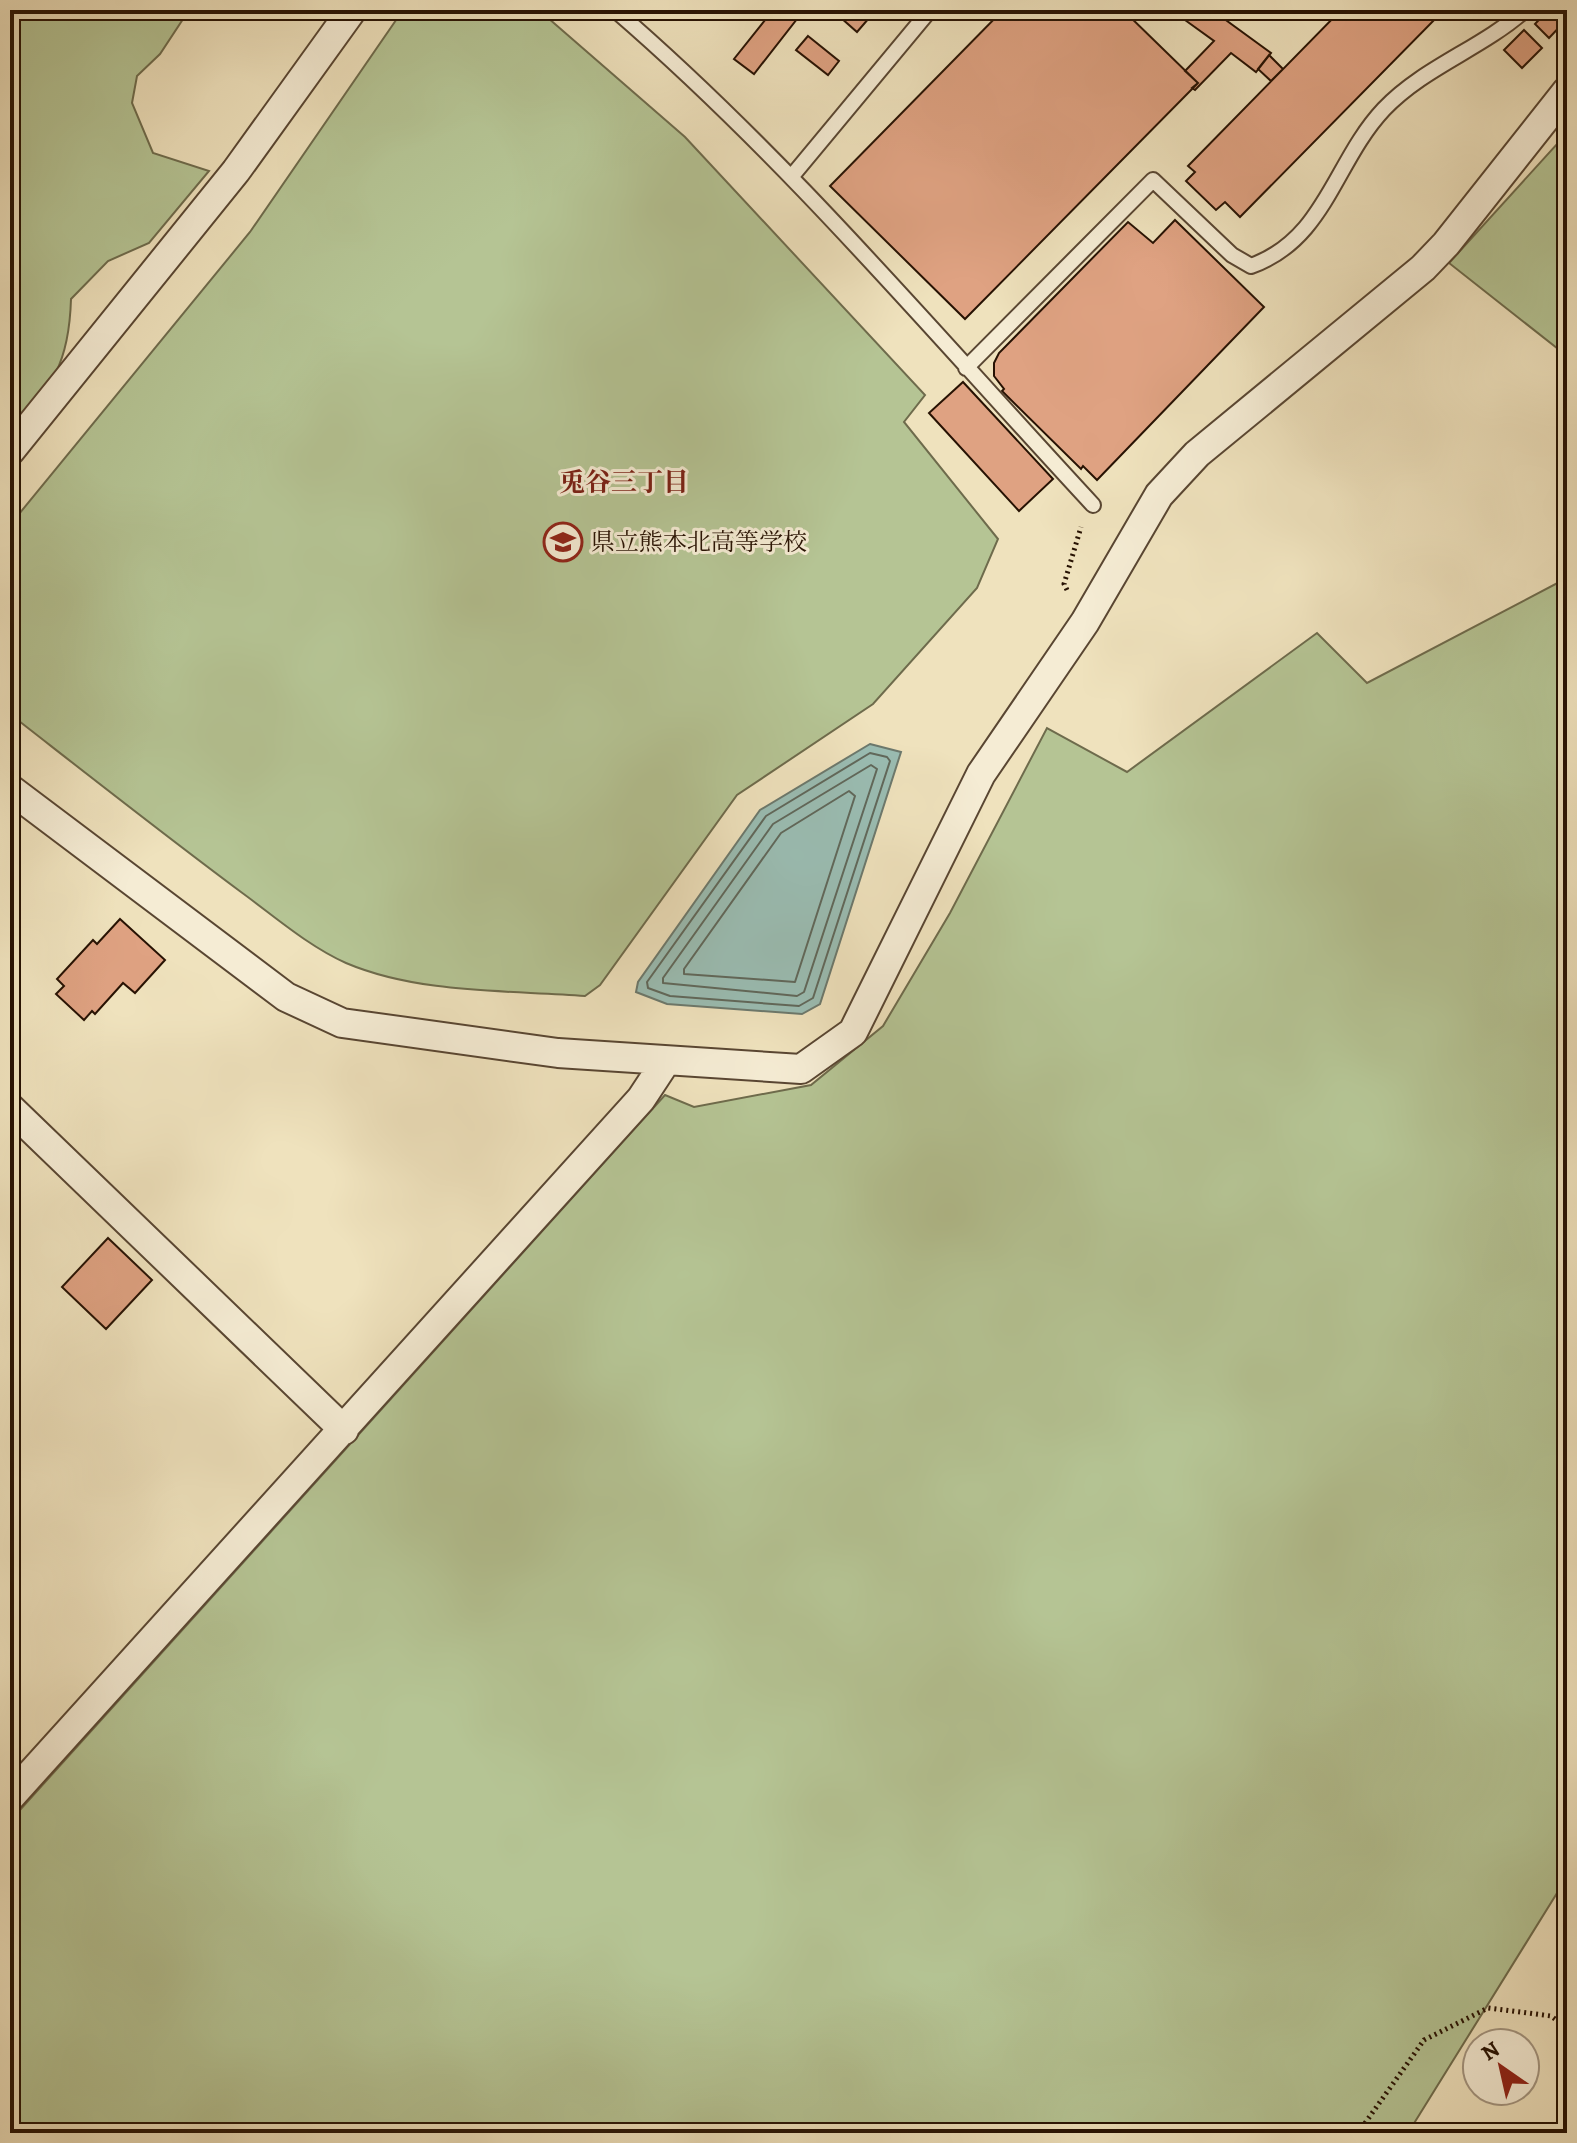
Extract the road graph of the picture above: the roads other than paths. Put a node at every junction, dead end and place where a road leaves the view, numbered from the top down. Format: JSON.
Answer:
{"nodes":[{"id":1,"x":352,"y":10,"type":"edge"},
{"id":2,"x":615,"y":10,"type":"edge"},
{"id":3,"x":930,"y":10,"type":"edge"},
{"id":4,"x":1525,"y":10,"type":"edge"},
{"id":5,"x":1567,"y":91,"type":"edge"},
{"id":6,"x":792,"y":176,"type":"junction"},
{"id":7,"x":966,"y":368,"type":"junction"},
{"id":8,"x":10,"y":451,"type":"edge"},
{"id":9,"x":1093,"y":505,"type":"dead end"},
{"id":10,"x":10,"y":789,"type":"edge"},
{"id":11,"x":666,"y":1061,"type":"junction"},
{"id":12,"x":10,"y":1108,"type":"edge"},
{"id":13,"x":344,"y":1430,"type":"junction"},
{"id":14,"x":10,"y":1797,"type":"edge"}],
"edges":[{"from":1,"to":8,"type":"street"},
{"from":2,"to":6,"type":"lane"},
{"from":3,"to":6,"type":"lane"},
{"from":4,"to":7,"type":"lane"},
{"from":5,"to":11,"type":"street"},
{"from":6,"to":7,"type":"lane"},
{"from":7,"to":9,"type":"lane"},
{"from":10,"to":11,"type":"street"},
{"from":11,"to":13,"type":"street"},
{"from":12,"to":13,"type":"street"},
{"from":13,"to":14,"type":"street"}]}
